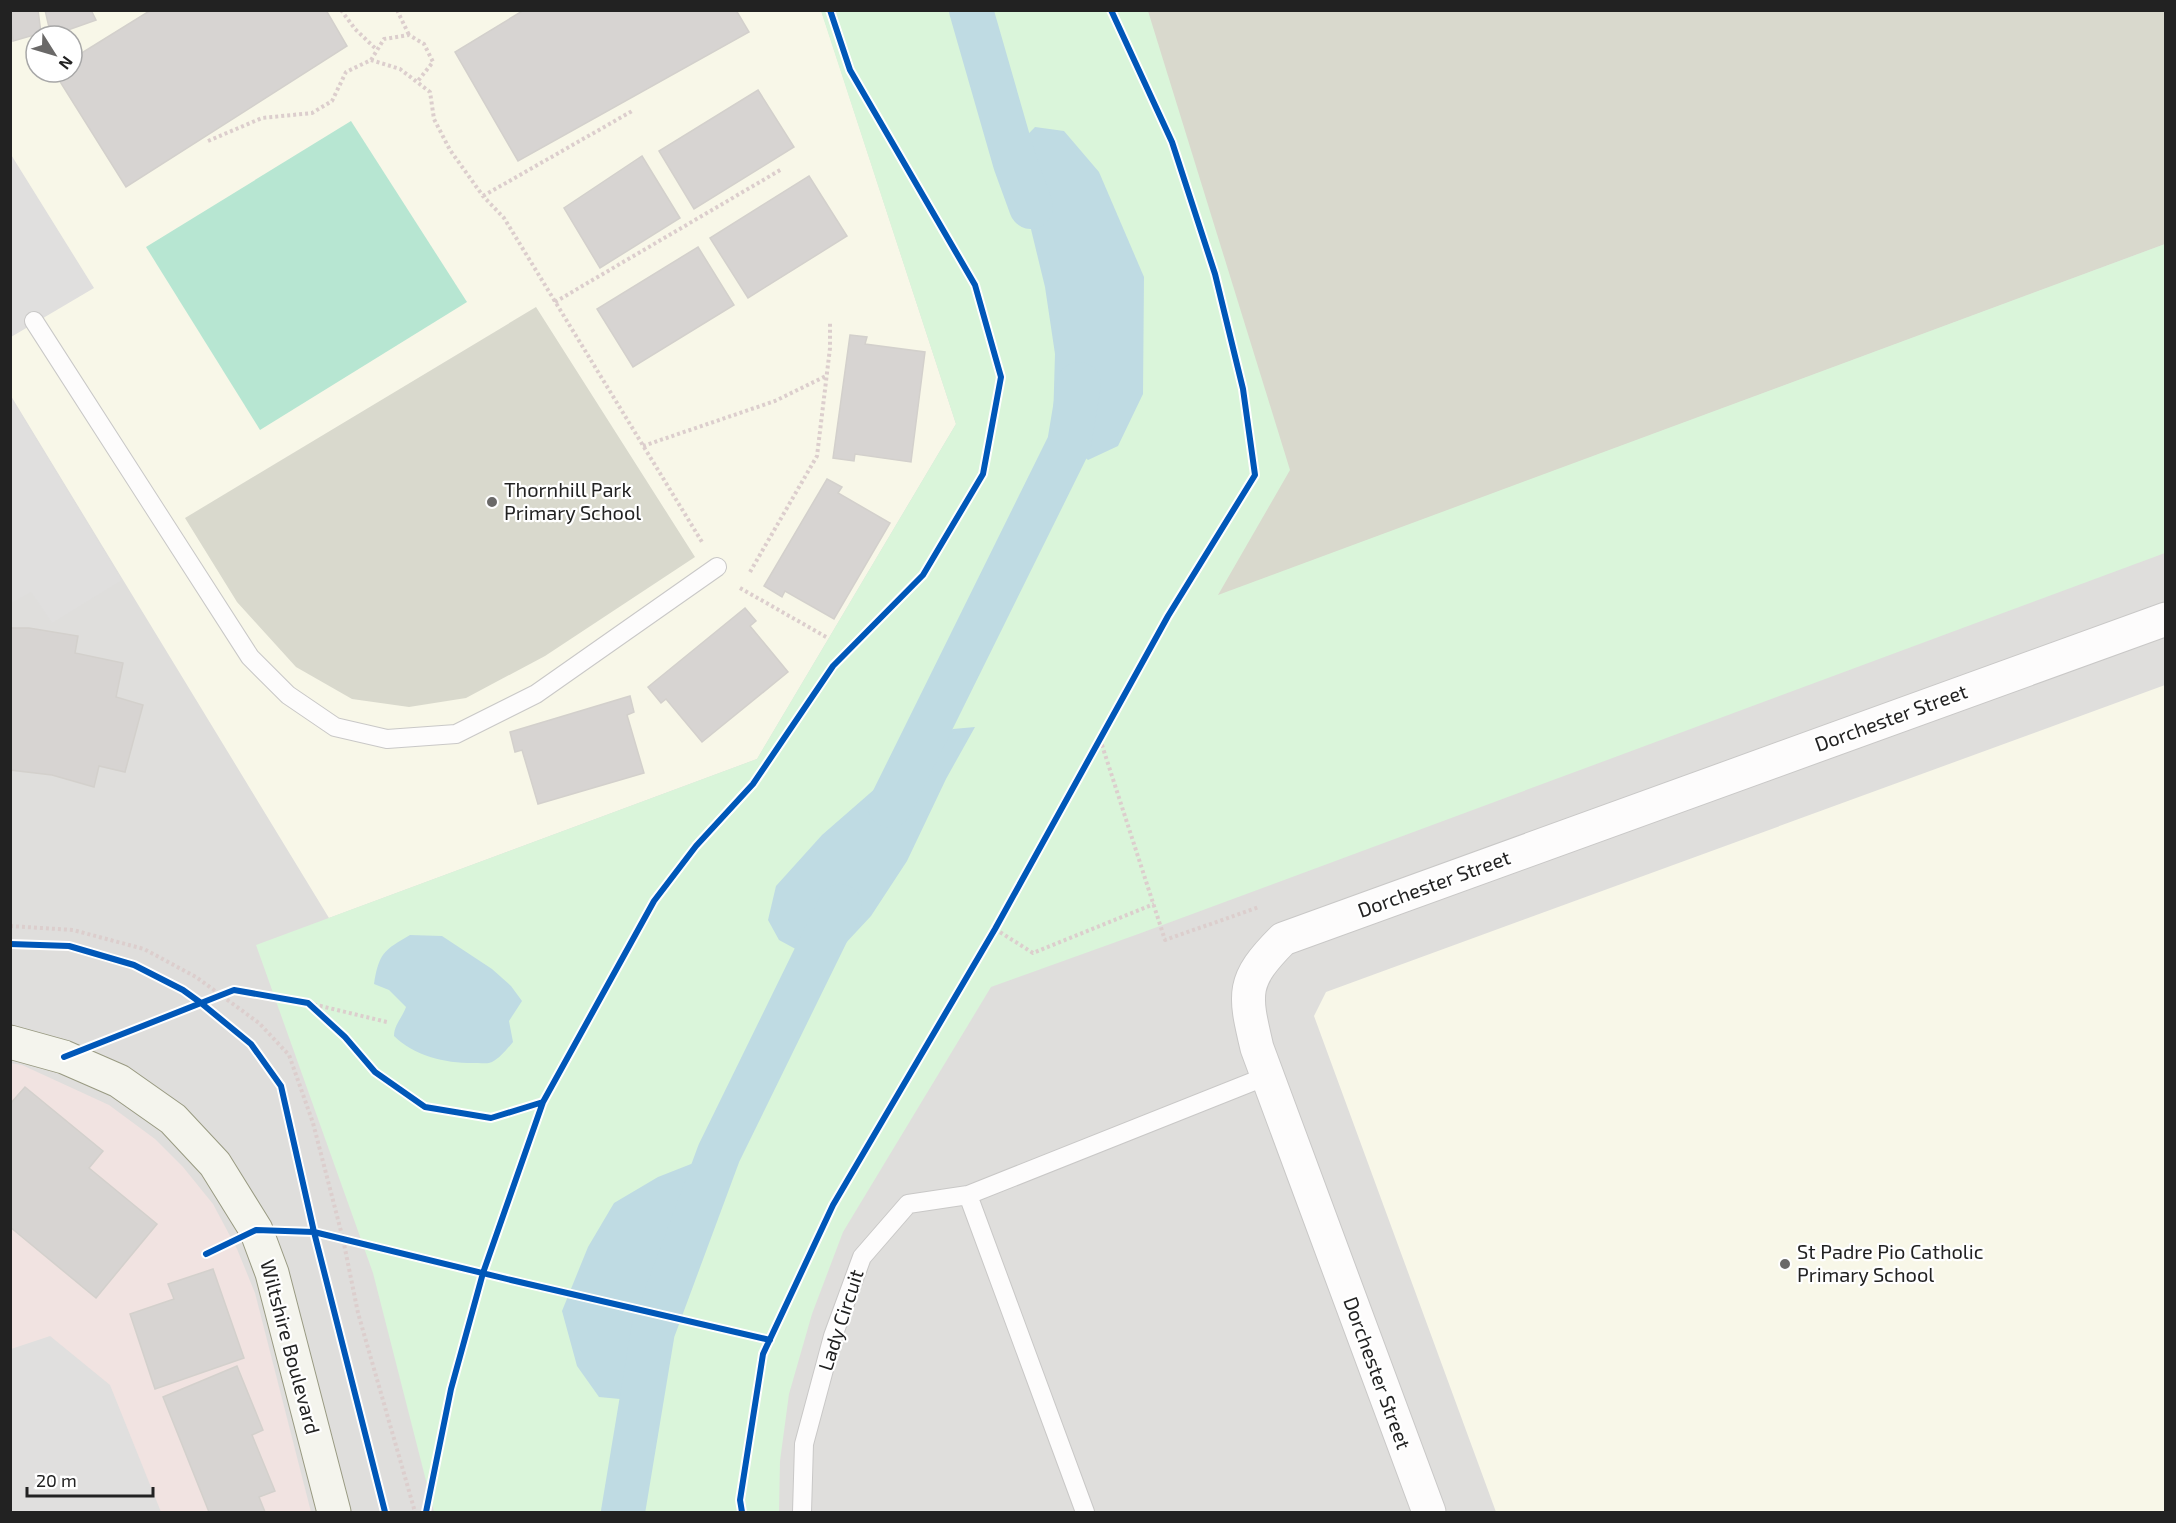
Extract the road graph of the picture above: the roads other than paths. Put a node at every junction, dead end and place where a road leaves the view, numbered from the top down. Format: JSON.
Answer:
{"nodes":[{"id":1,"x":34,"y":321,"type":"dead end"},
{"id":2,"x":717,"y":567,"type":"road end"},
{"id":3,"x":2166,"y":619,"type":"edge"},
{"id":4,"x":10,"y":1042,"type":"edge"},
{"id":5,"x":1267,"y":1076,"type":"junction"},
{"id":6,"x":968,"y":1195,"type":"junction"},
{"id":7,"x":334,"y":1512,"type":"edge"},
{"id":8,"x":802,"y":1512,"type":"edge"},
{"id":9,"x":1085,"y":1512,"type":"edge"},
{"id":10,"x":1429,"y":1512,"type":"edge"}],
"edges":[{"from":1,"to":2,"type":"lane"},
{"from":3,"to":5,"type":"street","name":"Dorchester Street"},
{"from":4,"to":7,"type":"street","name":"Wiltshire Boulevard"},
{"from":5,"to":6,"type":"lane","name":"Lady Circuit"},
{"from":5,"to":10,"type":"street","name":"Dorchester Street"},
{"from":6,"to":8,"type":"lane","name":"Lady Circuit"},
{"from":6,"to":9,"type":"lane"}]}
